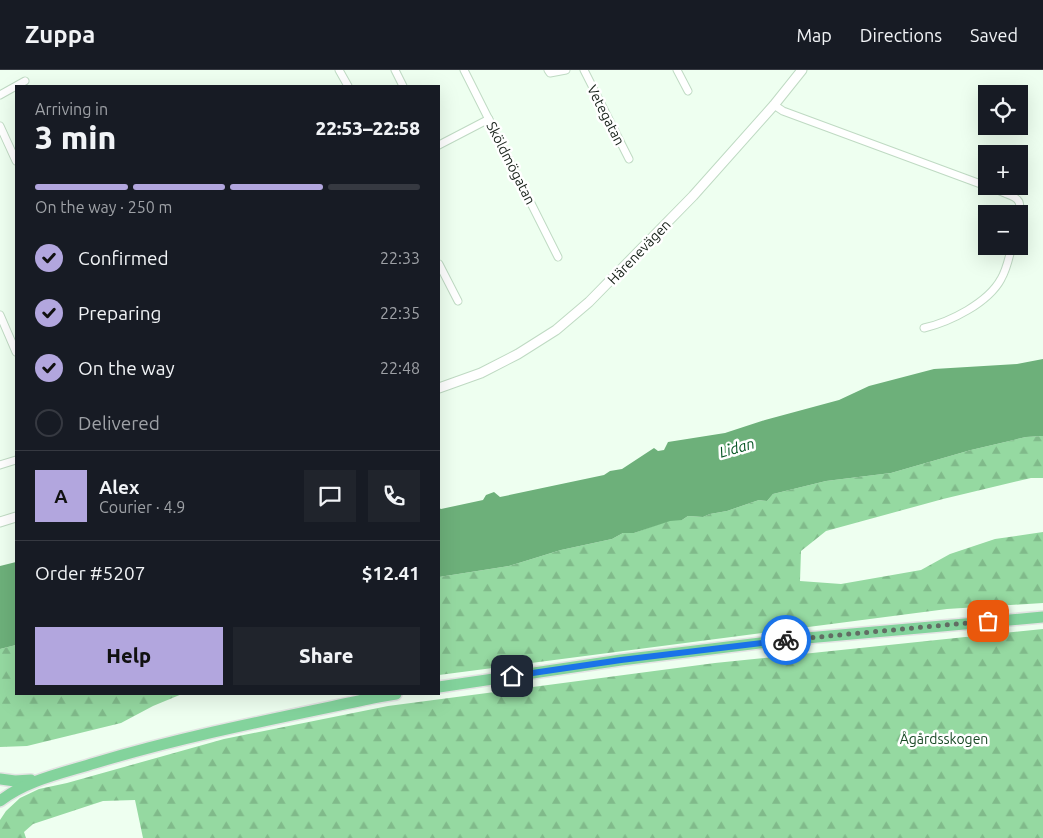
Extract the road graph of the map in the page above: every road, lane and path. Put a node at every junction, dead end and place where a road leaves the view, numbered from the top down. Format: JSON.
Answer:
{"nodes":[{"id":1,"x":339,"y":70,"type":"edge"},
{"id":2,"x":395,"y":70,"type":"edge"},
{"id":3,"x":464,"y":70,"type":"edge"},
{"id":4,"x":566,"y":70,"type":"edge"},
{"id":5,"x":584,"y":70,"type":"edge"},
{"id":6,"x":677,"y":70,"type":"edge"},
{"id":7,"x":802,"y":70,"type":"edge"},
{"id":8,"x":549,"y":72,"type":"edge"},
{"id":9,"x":25,"y":81,"type":"dead end"},
{"id":10,"x":18,"y":85,"type":"edge"},
{"id":11,"x":347,"y":85,"type":"edge"},
{"id":12,"x":402,"y":85,"type":"edge"},
{"id":13,"x":15,"y":87,"type":"edge"},
{"id":14,"x":688,"y":91,"type":"dead end"},
{"id":15,"x":0,"y":95,"type":"edge"},
{"id":16,"x":774,"y":106,"type":"junction"},
{"id":17,"x":489,"y":119,"type":"junction"},
{"id":18,"x":0,"y":126,"type":"edge"},
{"id":19,"x":440,"y":144,"type":"edge"},
{"id":20,"x":15,"y":159,"type":"edge"},
{"id":21,"x":629,"y":160,"type":"dead end"},
{"id":22,"x":978,"y":183,"type":"edge"},
{"id":23,"x":1011,"y":195,"type":"edge"},
{"id":24,"x":1020,"y":205,"type":"edge"},
{"id":25,"x":1010,"y":255,"type":"edge"},
{"id":26,"x":558,"y":257,"type":"dead end"},
{"id":27,"x":440,"y":266,"type":"edge"},
{"id":28,"x":458,"y":301,"type":"dead end"},
{"id":29,"x":0,"y":315,"type":"edge"},
{"id":30,"x":924,"y":328,"type":"dead end"},
{"id":31,"x":15,"y":350,"type":"edge"},
{"id":32,"x":440,"y":388,"type":"edge"},
{"id":33,"x":15,"y":460,"type":"edge"},
{"id":34,"x":0,"y":465,"type":"edge"},
{"id":35,"x":15,"y":517,"type":"edge"},
{"id":36,"x":0,"y":522,"type":"edge"},
{"id":37,"x":1043,"y":617,"type":"edge"},
{"id":38,"x":440,"y":687,"type":"edge"},
{"id":39,"x":387,"y":695,"type":"edge"},
{"id":40,"x":0,"y":779,"type":"edge"},
{"id":41,"x":41,"y":779,"type":"junction"},
{"id":42,"x":0,"y":801,"type":"edge"}],
"edges":[{"from":1,"to":11,"type":"street"},
{"from":2,"to":12,"type":"street"},
{"from":3,"to":17,"type":"street","name":"Sköldmögatan"},
{"from":4,"to":8,"type":"street"},
{"from":5,"to":21,"type":"street","name":"Vetegatan"},
{"from":6,"to":14,"type":"street"},
{"from":7,"to":16,"type":"street","name":"Härenevägen"},
{"from":9,"to":10,"type":"street"},
{"from":13,"to":15,"type":"street"},
{"from":16,"to":22,"type":"street"},
{"from":16,"to":32,"type":"street","name":"Härenevägen"},
{"from":17,"to":19,"type":"street"},
{"from":17,"to":26,"type":"street","name":"Sköldmögatan"},
{"from":18,"to":20,"type":"street"},
{"from":23,"to":24,"type":"street"},
{"from":25,"to":30,"type":"street"},
{"from":27,"to":28,"type":"street"},
{"from":29,"to":31,"type":"street"},
{"from":33,"to":34,"type":"street"},
{"from":35,"to":36,"type":"street"},
{"from":37,"to":38,"type":"main road"},
{"from":39,"to":41,"type":"main road"},
{"from":40,"to":41,"type":"main road"},
{"from":41,"to":42,"type":"main road"}]}
